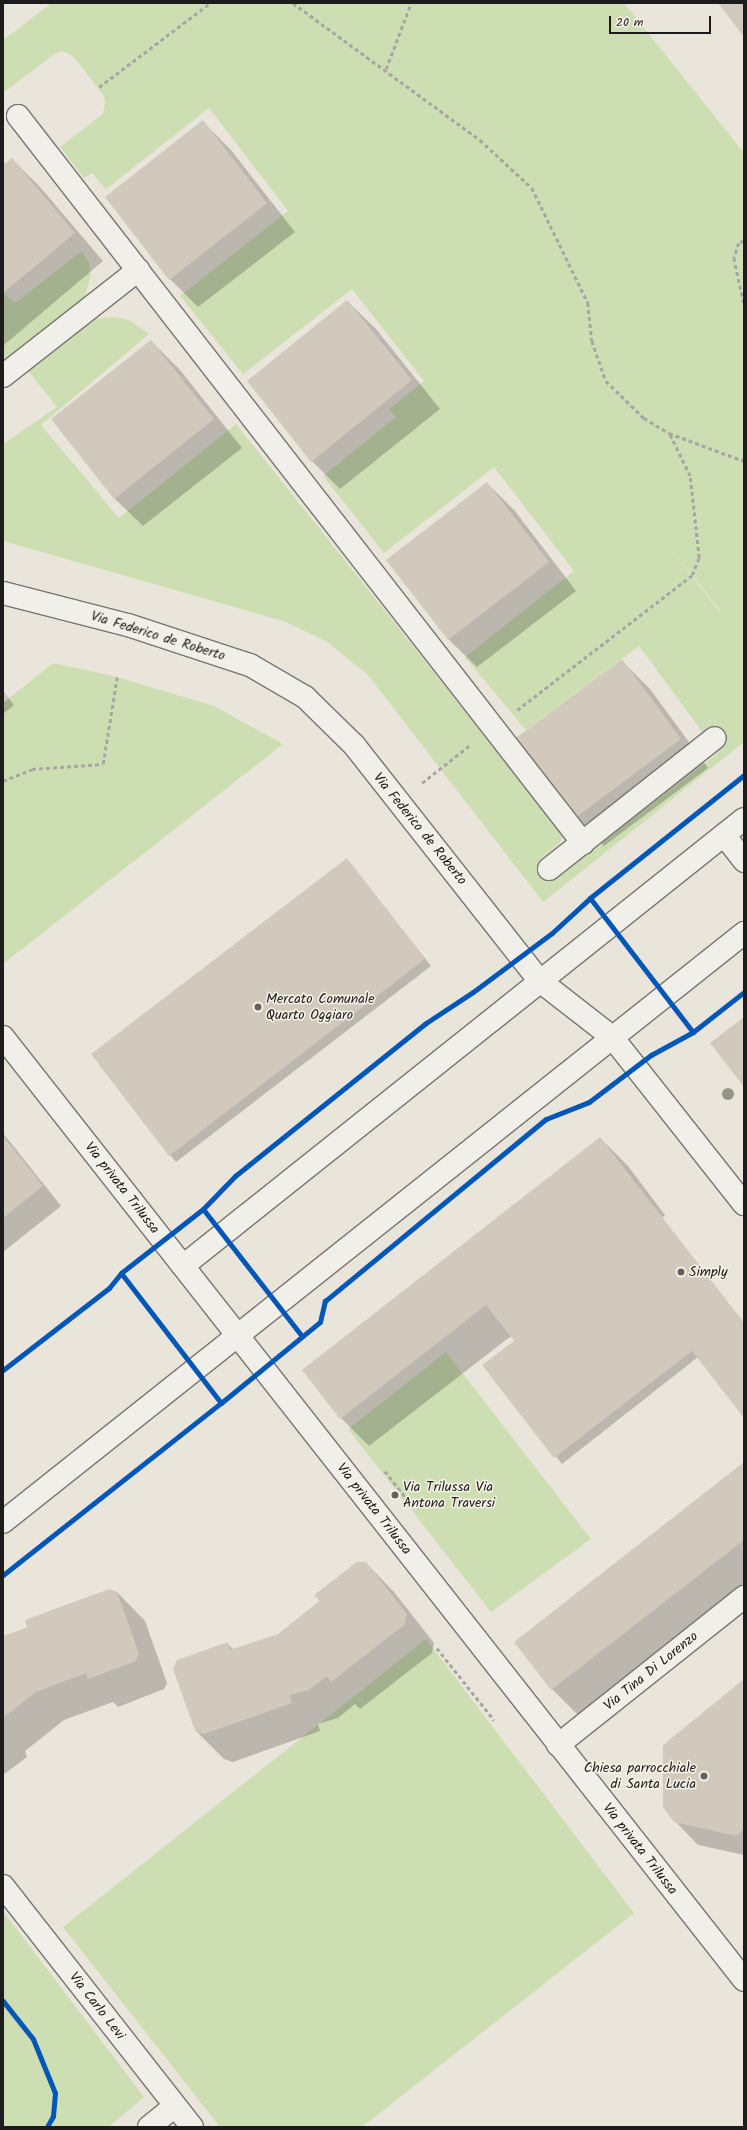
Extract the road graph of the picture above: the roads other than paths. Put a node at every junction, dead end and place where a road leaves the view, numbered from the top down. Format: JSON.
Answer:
{"nodes":[{"id":1,"x":18,"y":116,"type":"dead end"},
{"id":2,"x":138,"y":270,"type":"junction"},
{"id":3,"x":3,"y":376,"type":"edge"},
{"id":4,"x":3,"y":593,"type":"edge"},
{"id":5,"x":715,"y":738,"type":"dead end"},
{"id":6,"x":744,"y":819,"type":"edge"},
{"id":7,"x":724,"y":835,"type":"junction"},
{"id":8,"x":583,"y":843,"type":"junction"},
{"id":9,"x":744,"y":861,"type":"edge"},
{"id":10,"x":549,"y":869,"type":"dead end"},
{"id":11,"x":744,"y":933,"type":"edge"},
{"id":12,"x":540,"y":981,"type":"junction"},
{"id":13,"x":3,"y":1037,"type":"edge"},
{"id":14,"x":612,"y":1037,"type":"junction"},
{"id":15,"x":744,"y":1204,"type":"edge"},
{"id":16,"x":183,"y":1266,"type":"junction"},
{"id":17,"x":238,"y":1336,"type":"junction"},
{"id":18,"x":3,"y":1522,"type":"edge"},
{"id":19,"x":744,"y":1597,"type":"edge"},
{"id":20,"x":558,"y":1745,"type":"junction"},
{"id":21,"x":3,"y":1886,"type":"edge"},
{"id":22,"x":744,"y":1980,"type":"edge"},
{"id":23,"x":175,"y":2106,"type":"junction"},
{"id":24,"x":149,"y":2127,"type":"edge"},
{"id":25,"x":192,"y":2127,"type":"edge"}],
"edges":[{"from":1,"to":2,"type":"street"},
{"from":2,"to":3,"type":"street"},
{"from":2,"to":8,"type":"street"},
{"from":4,"to":12,"type":"street","name":"Via Federico de Roberto"},
{"from":5,"to":8,"type":"street"},
{"from":6,"to":7,"type":"street"},
{"from":7,"to":9,"type":"street"},
{"from":7,"to":12,"type":"street"},
{"from":8,"to":10,"type":"street"},
{"from":11,"to":14,"type":"street"},
{"from":12,"to":14,"type":"street","name":"Via Federico de Roberto"},
{"from":12,"to":16,"type":"street"},
{"from":13,"to":16,"type":"street","name":"Via privata Trilussa"},
{"from":14,"to":15,"type":"street","name":"Via Federico de Roberto"},
{"from":14,"to":17,"type":"street"},
{"from":16,"to":17,"type":"street","name":"Via privata Trilussa"},
{"from":17,"to":18,"type":"street"},
{"from":17,"to":20,"type":"street","name":"Via privata Trilussa"},
{"from":19,"to":20,"type":"street","name":"Via Tina Di Lorenzo"},
{"from":20,"to":22,"type":"street","name":"Via privata Trilussa"},
{"from":21,"to":23,"type":"street","name":"Via Carlo Levi"},
{"from":23,"to":24,"type":"street"},
{"from":23,"to":25,"type":"street","name":"Via Carlo Levi"}]}
